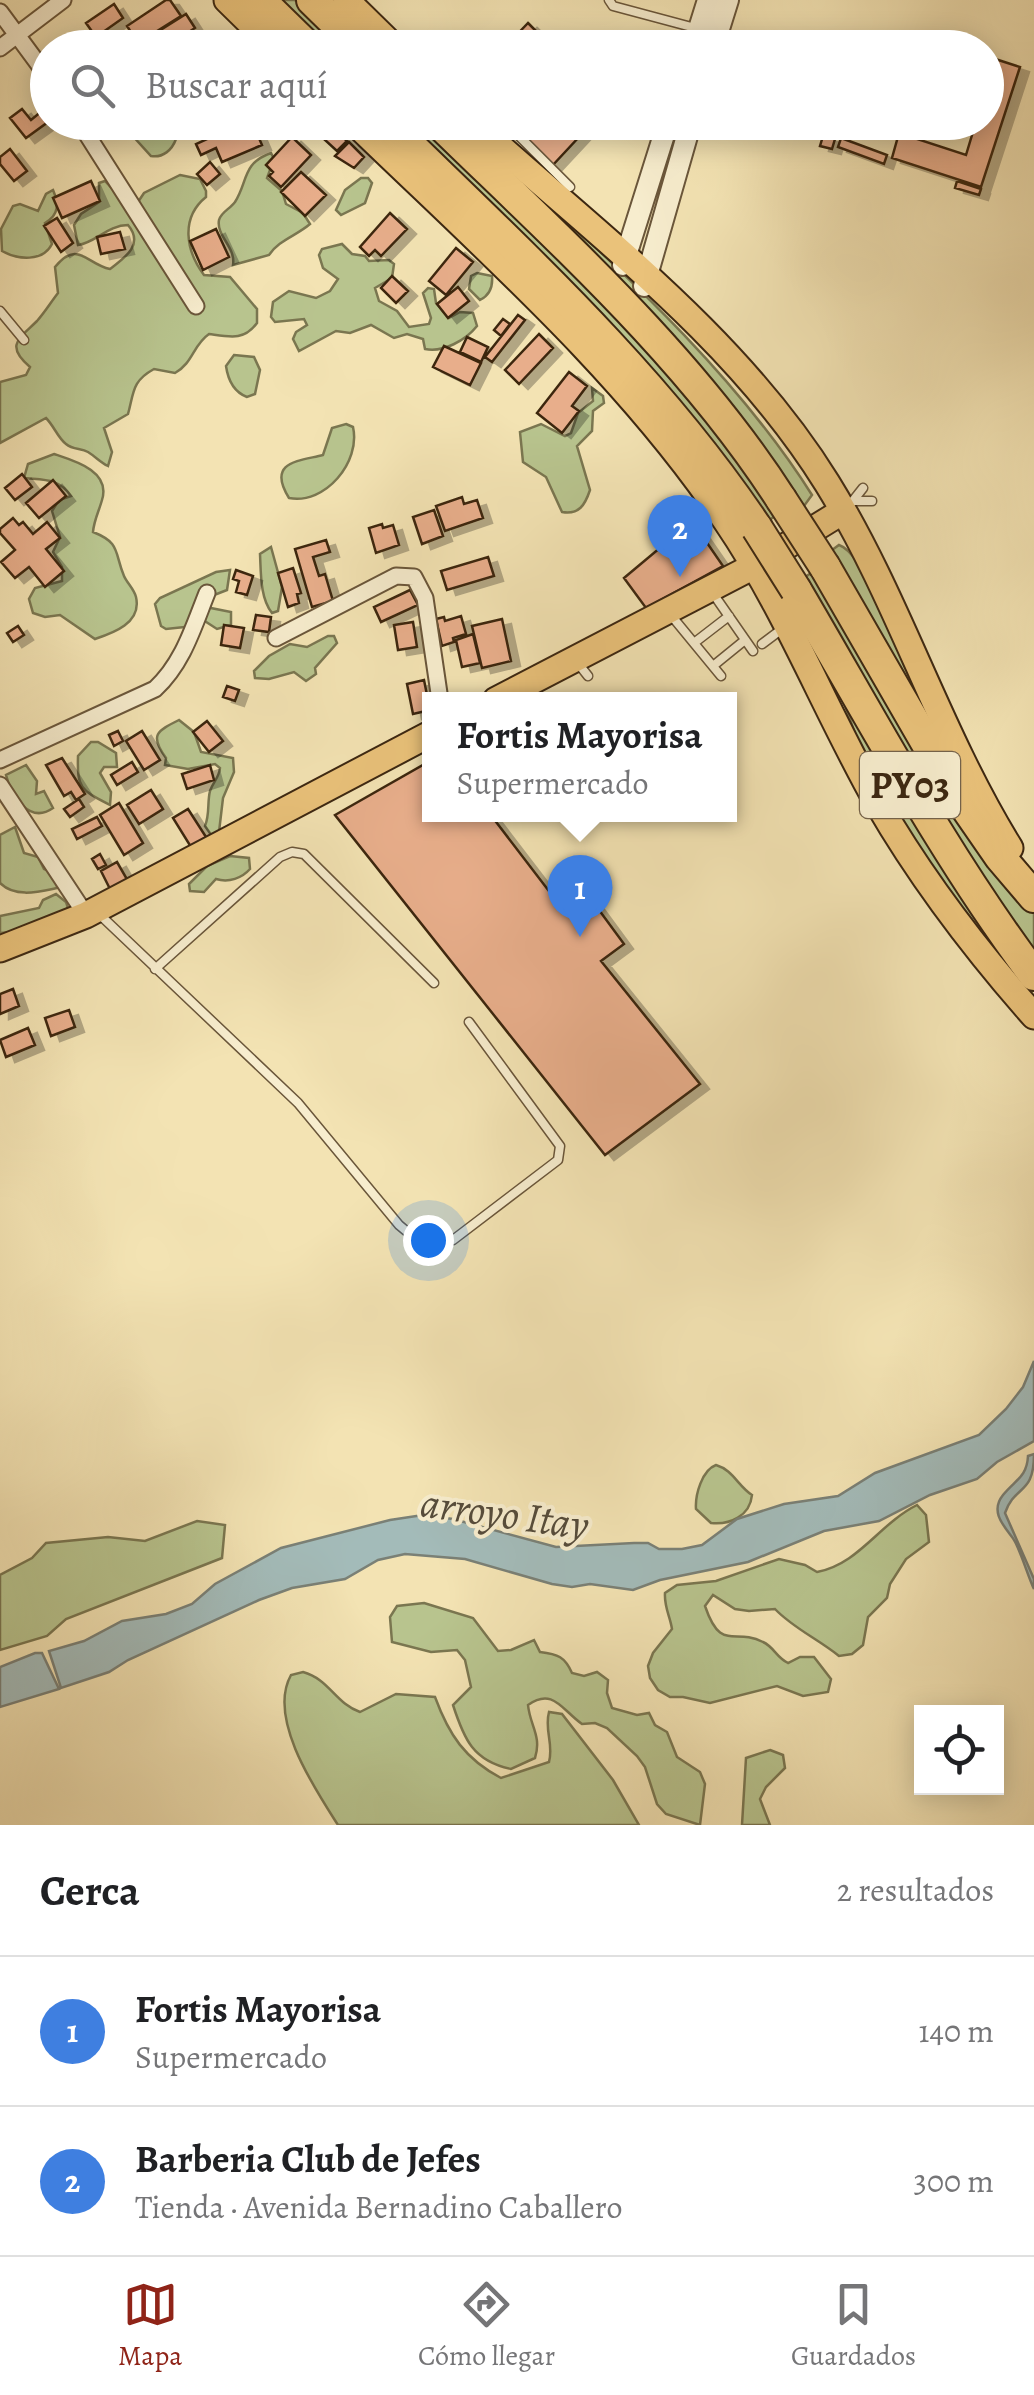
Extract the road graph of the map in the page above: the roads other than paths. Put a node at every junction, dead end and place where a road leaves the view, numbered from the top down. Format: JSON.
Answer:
{"nodes":[{"id":1,"x":62,"y":0,"type":"edge"},
{"id":2,"x":228,"y":0,"type":"edge"},
{"id":3,"x":260,"y":0,"type":"edge"},
{"id":4,"x":312,"y":0,"type":"edge"},
{"id":5,"x":346,"y":0,"type":"edge"},
{"id":6,"x":609,"y":0,"type":"edge"},
{"id":7,"x":708,"y":0,"type":"edge"},
{"id":8,"x":728,"y":0,"type":"edge"},
{"id":9,"x":0,"y":12,"type":"edge"},
{"id":10,"x":258,"y":30,"type":"edge"},
{"id":11,"x":291,"y":30,"type":"edge"},
{"id":12,"x":343,"y":30,"type":"edge"},
{"id":13,"x":376,"y":30,"type":"edge"},
{"id":14,"x":671,"y":30,"type":"edge"},
{"id":15,"x":704,"y":30,"type":"edge"},
{"id":16,"x":710,"y":30,"type":"edge"},
{"id":17,"x":18,"y":34,"type":"junction"},
{"id":18,"x":0,"y":48,"type":"edge"},
{"id":19,"x":30,"y":51,"type":"edge"},
{"id":20,"x":90,"y":140,"type":"edge"},
{"id":21,"x":372,"y":140,"type":"edge"},
{"id":22,"x":404,"y":140,"type":"edge"},
{"id":23,"x":456,"y":140,"type":"edge"},
{"id":24,"x":495,"y":140,"type":"edge"},
{"id":25,"x":521,"y":140,"type":"edge"},
{"id":26,"x":663,"y":140,"type":"edge"},
{"id":27,"x":685,"y":140,"type":"edge"},
{"id":28,"x":654,"y":168,"type":"junction"},
{"id":29,"x":675,"y":174,"type":"junction"},
{"id":30,"x":564,"y":193,"type":"junction"},
{"id":31,"x":635,"y":270,"type":"junction"},
{"id":32,"x":196,"y":306,"type":"dead end"},
{"id":33,"x":0,"y":311,"type":"edge"},
{"id":34,"x":24,"y":340,"type":"dead end"},
{"id":35,"x":863,"y":488,"type":"dead end"},
{"id":36,"x":872,"y":501,"type":"dead end"},
{"id":37,"x":844,"y":509,"type":"junction"},
{"id":38,"x":754,"y":566,"type":"junction"},
{"id":39,"x":713,"y":593,"type":"junction"},
{"id":40,"x":207,"y":594,"type":"dead end"},
{"id":41,"x":670,"y":615,"type":"junction"},
{"id":42,"x":729,"y":616,"type":"junction"},
{"id":43,"x":786,"y":627,"type":"junction"},
{"id":44,"x":276,"y":638,"type":"dead end"},
{"id":45,"x":745,"y":640,"type":"junction"},
{"id":46,"x":694,"y":643,"type":"junction"},
{"id":47,"x":762,"y":644,"type":"dead end"},
{"id":48,"x":753,"y":651,"type":"dead end"},
{"id":49,"x":713,"y":666,"type":"junction"},
{"id":50,"x":721,"y":676,"type":"dead end"},
{"id":51,"x":439,"y":692,"type":"edge"},
{"id":52,"x":517,"y":692,"type":"edge"},
{"id":53,"x":422,"y":738,"type":"edge"},
{"id":54,"x":0,"y":760,"type":"edge"},
{"id":55,"x":0,"y":785,"type":"edge"},
{"id":56,"x":1034,"y":880,"type":"edge"},
{"id":57,"x":1034,"y":897,"type":"edge"},
{"id":58,"x":90,"y":912,"type":"junction"},
{"id":59,"x":0,"y":949,"type":"edge"},
{"id":60,"x":156,"y":969,"type":"junction"},
{"id":61,"x":1034,"y":975,"type":"edge"},
{"id":62,"x":434,"y":983,"type":"dead end"},
{"id":63,"x":1034,"y":1016,"type":"edge"},
{"id":64,"x":469,"y":1022,"type":"dead end"}],
"edges":[{"from":1,"to":17,"type":"street"},
{"from":2,"to":10,"type":"main road"},
{"from":3,"to":11,"type":"highway"},
{"from":4,"to":12,"type":"highway"},
{"from":5,"to":13,"type":"main road"},
{"from":6,"to":14,"type":"lane"},
{"from":7,"to":15,"type":"street"},
{"from":8,"to":16,"type":"street"},
{"from":9,"to":17,"type":"street"},
{"from":17,"to":18,"type":"street"},
{"from":17,"to":19,"type":"street"},
{"from":20,"to":32,"type":"street"},
{"from":21,"to":38,"type":"main road","number":"PY03"},
{"from":22,"to":61,"type":"highway","number":"PY03","bridge":true},
{"from":23,"to":57,"type":"highway","number":"PY03","bridge":true},
{"from":24,"to":30,"type":"main road","number":"PY03"},
{"from":25,"to":30,"type":"lane"},
{"from":26,"to":28,"type":"street"},
{"from":27,"to":29,"type":"street"},
{"from":28,"to":29,"type":"street"},
{"from":28,"to":31,"type":"street"},
{"from":29,"to":31,"type":"street"},
{"from":30,"to":31,"type":"main road","number":"PY03"},
{"from":31,"to":37,"type":"main road","number":"PY03"},
{"from":33,"to":34,"type":"lane"},
{"from":35,"to":37,"type":"lane"},
{"from":36,"to":37,"type":"lane"},
{"from":37,"to":38,"type":"main road"},
{"from":37,"to":56,"type":"main road","number":"PY03"},
{"from":38,"to":39,"type":"main road"},
{"from":38,"to":43,"type":"main road","number":"PY03"},
{"from":39,"to":41,"type":"main road"},
{"from":39,"to":42,"type":"lane"},
{"from":40,"to":54,"type":"street"},
{"from":41,"to":46,"type":"lane"},
{"from":41,"to":52,"type":"main road"},
{"from":42,"to":45,"type":"lane"},
{"from":42,"to":46,"type":"lane"},
{"from":43,"to":47,"type":"lane"},
{"from":43,"to":63,"type":"main road","number":"PY03"},
{"from":44,"to":51,"type":"street"},
{"from":45,"to":48,"type":"lane"},
{"from":45,"to":49,"type":"lane"},
{"from":46,"to":49,"type":"lane"},
{"from":49,"to":50,"type":"lane"},
{"from":53,"to":58,"type":"main road"},
{"from":55,"to":58,"type":"street"},
{"from":58,"to":59,"type":"main road"},
{"from":58,"to":60,"type":"lane"},
{"from":60,"to":62,"type":"lane"},
{"from":60,"to":64,"type":"lane"}]}
